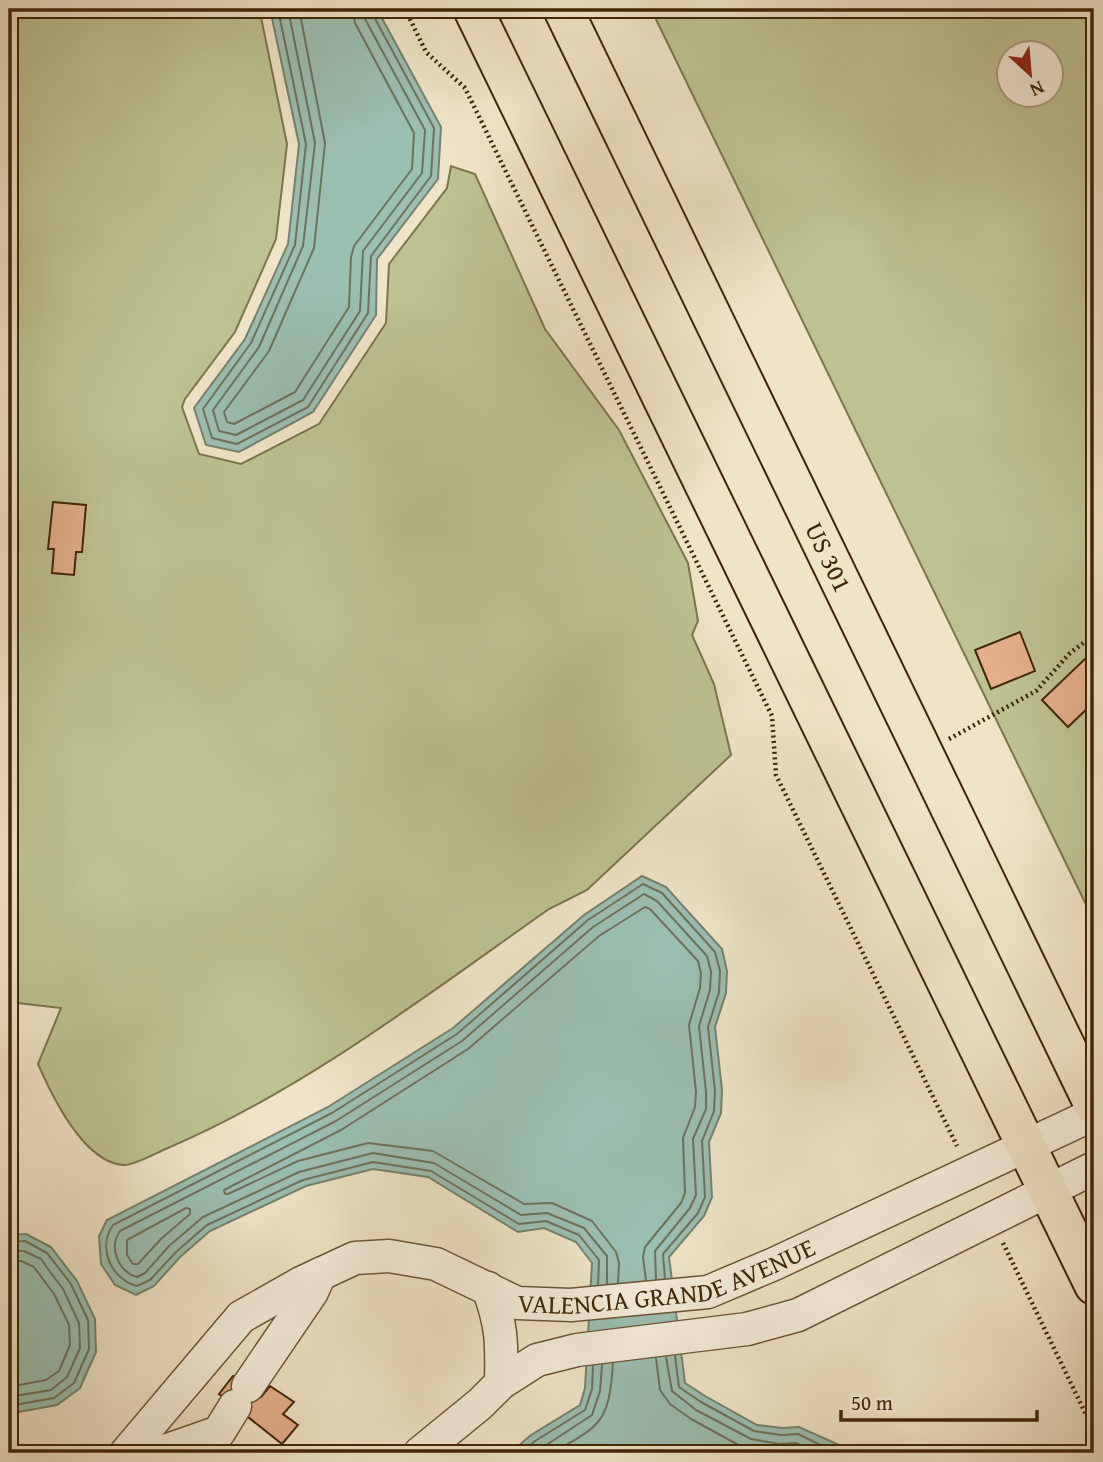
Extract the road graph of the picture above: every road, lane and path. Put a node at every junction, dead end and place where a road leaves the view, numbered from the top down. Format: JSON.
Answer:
{"nodes":[{"id":1,"x":405,"y":9,"type":"edge"},
{"id":2,"x":473,"y":9,"type":"edge"},
{"id":3,"x":563,"y":9,"type":"edge"},
{"id":4,"x":1094,"y":635,"type":"edge"},
{"id":5,"x":923,"y":752,"type":"junction"},
{"id":6,"x":1094,"y":1105,"type":"edge"},
{"id":7,"x":1094,"y":1114,"type":"edge"},
{"id":8,"x":1027,"y":1145,"type":"junction"},
{"id":9,"x":960,"y":1152,"type":"dead end"},
{"id":10,"x":1094,"y":1168,"type":"edge"},
{"id":11,"x":1049,"y":1190,"type":"junction"},
{"id":12,"x":1005,"y":1246,"type":"dead end"},
{"id":13,"x":320,"y":1274,"type":"junction"},
{"id":14,"x":1094,"y":1285,"type":"edge"},
{"id":15,"x":488,"y":1288,"type":"junction"},
{"id":16,"x":501,"y":1383,"type":"junction"},
{"id":17,"x":1094,"y":1431,"type":"edge"},
{"id":18,"x":126,"y":1453,"type":"edge"},
{"id":19,"x":159,"y":1453,"type":"edge"},
{"id":20,"x":420,"y":1453,"type":"edge"}],
"edges":[{"from":1,"to":9,"type":"path"},
{"from":2,"to":8,"type":"main road"},
{"from":3,"to":5,"type":"main road","name":"US 301","number":"US 301"},
{"from":4,"to":5,"type":"path"},
{"from":5,"to":6,"type":"main road","name":"US 301","number":"US 301"},
{"from":7,"to":8,"type":"street","name":"VALENCIA GRANDE AVENUE"},
{"from":8,"to":11,"type":"main road"},
{"from":8,"to":15,"type":"street","name":"VALENCIA GRANDE AVENUE"},
{"from":10,"to":11,"type":"street"},
{"from":11,"to":14,"type":"main road"},
{"from":11,"to":16,"type":"street"},
{"from":12,"to":17,"type":"path"},
{"from":13,"to":15,"type":"street","name":"VALENCIA GRANDE AVENUE"},
{"from":13,"to":18,"type":"street","name":"VALENCIA GRANDE AVENUE"},
{"from":13,"to":19,"type":"street"},
{"from":15,"to":16,"type":"street"},
{"from":16,"to":20,"type":"street"}]}
